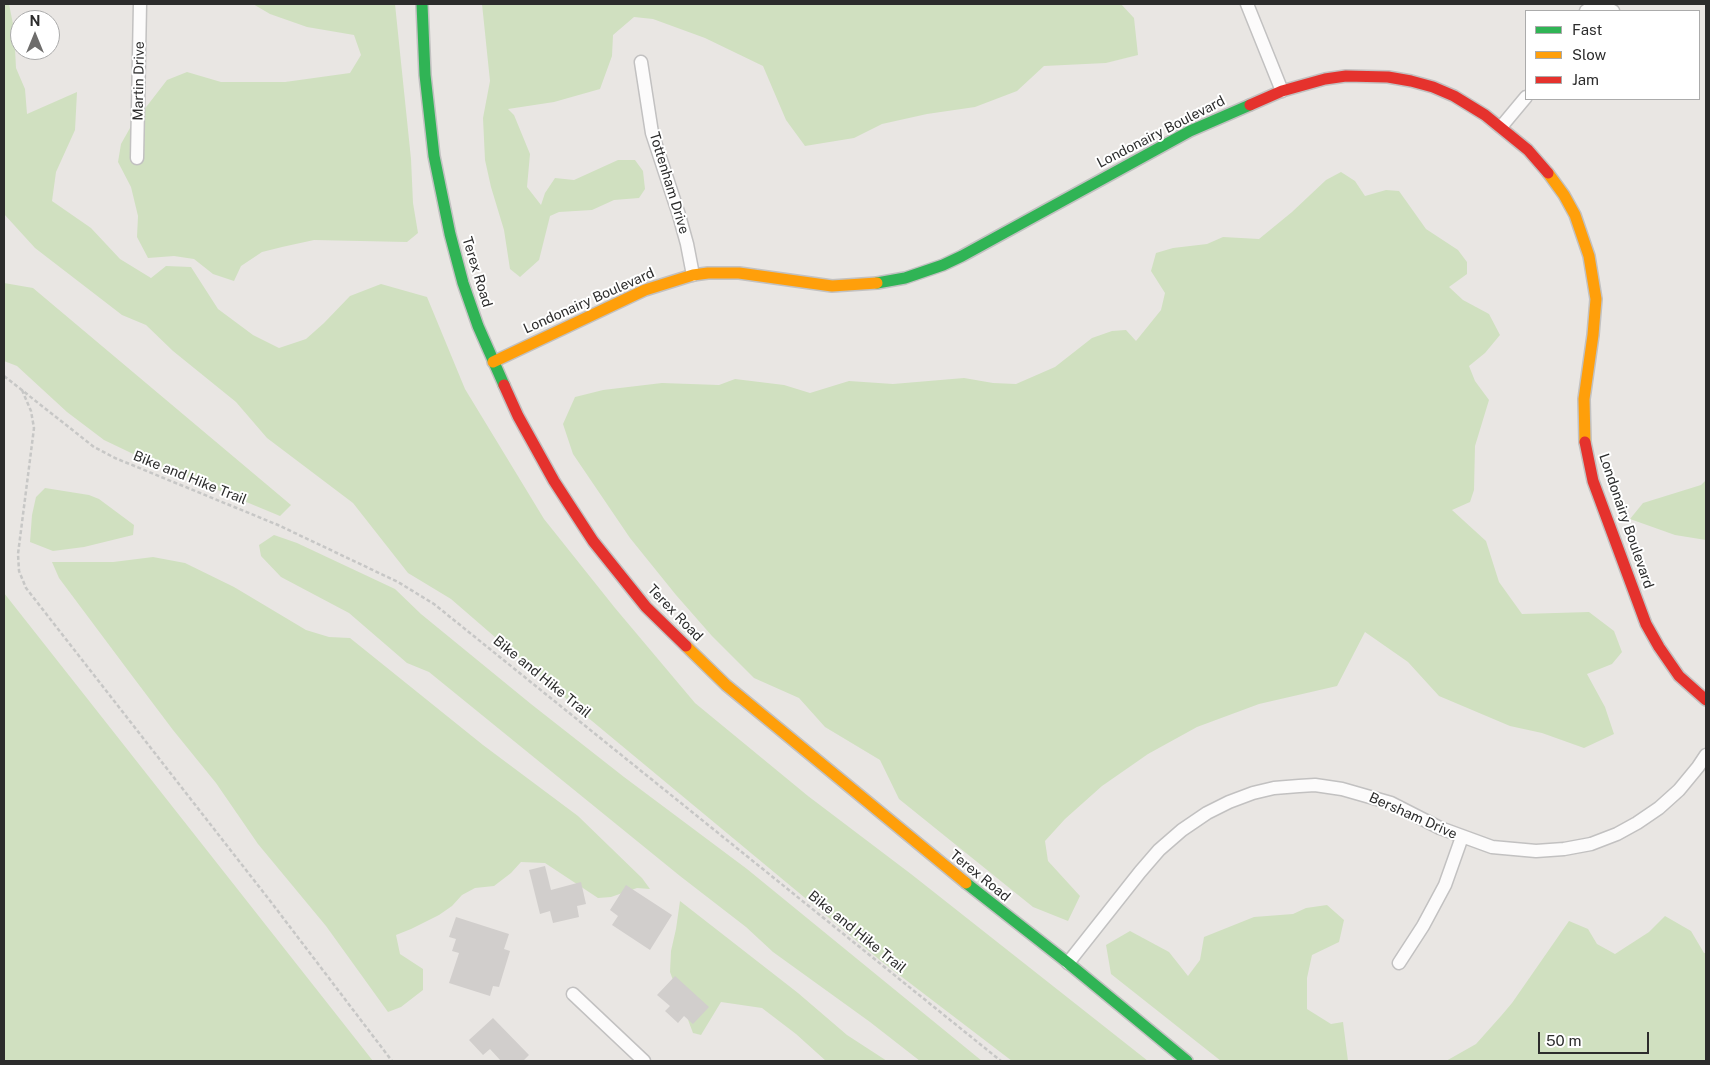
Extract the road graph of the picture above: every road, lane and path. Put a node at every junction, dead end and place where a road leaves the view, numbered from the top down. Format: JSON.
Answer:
{"nodes":[{"id":1,"x":140,"y":4,"type":"edge"},
{"id":2,"x":422,"y":4,"type":"edge"},
{"id":3,"x":1247,"y":4,"type":"edge"},
{"id":4,"x":1588,"y":10,"type":"edge"},
{"id":5,"x":1610,"y":10,"type":"edge"},
{"id":6,"x":642,"y":62,"type":"dead end"},
{"id":7,"x":1282,"y":92,"type":"junction"},
{"id":8,"x":1525,"y":98,"type":"edge"},
{"id":9,"x":1500,"y":127,"type":"junction"},
{"id":10,"x":137,"y":158,"type":"dead end"},
{"id":11,"x":693,"y":275,"type":"junction"},
{"id":12,"x":493,"y":362,"type":"junction"},
{"id":13,"x":4,"y":376,"type":"edge"},
{"id":14,"x":21,"y":389,"type":"junction"},
{"id":15,"x":1706,"y":700,"type":"edge"},
{"id":16,"x":1706,"y":755,"type":"edge"},
{"id":17,"x":1462,"y":837,"type":"junction"},
{"id":18,"x":1068,"y":963,"type":"junction"},
{"id":19,"x":1399,"y":963,"type":"dead end"},
{"id":20,"x":573,"y":994,"type":"dead end"},
{"id":21,"x":392,"y":1061,"type":"edge"},
{"id":22,"x":644,"y":1061,"type":"edge"},
{"id":23,"x":1001,"y":1061,"type":"edge"},
{"id":24,"x":1187,"y":1061,"type":"edge"}],
"edges":[{"from":1,"to":10,"type":"street","name":"Martin Drive"},
{"from":2,"to":12,"type":"street","name":"Terex Road"},
{"from":3,"to":7,"type":"street"},
{"from":4,"to":5,"type":"street"},
{"from":6,"to":11,"type":"street","name":"Tottenham Drive"},
{"from":7,"to":9,"type":"street","name":"Londonairy Boulevard"},
{"from":7,"to":11,"type":"street","name":"Londonairy Boulevard"},
{"from":8,"to":9,"type":"street"},
{"from":9,"to":15,"type":"street","name":"Londonairy Boulevard"},
{"from":11,"to":12,"type":"street","name":"Londonairy Boulevard"},
{"from":12,"to":18,"type":"street","name":"Terex Road"},
{"from":13,"to":14,"type":"path","name":"Bike and Hike Trail"},
{"from":14,"to":21,"type":"path"},
{"from":14,"to":23,"type":"path","name":"Bike and Hike Trail"},
{"from":16,"to":17,"type":"street","name":"Bersham Drive"},
{"from":17,"to":18,"type":"street","name":"Bersham Drive"},
{"from":17,"to":19,"type":"street"},
{"from":18,"to":24,"type":"street","name":"Terex Road"},
{"from":20,"to":22,"type":"street"}]}
